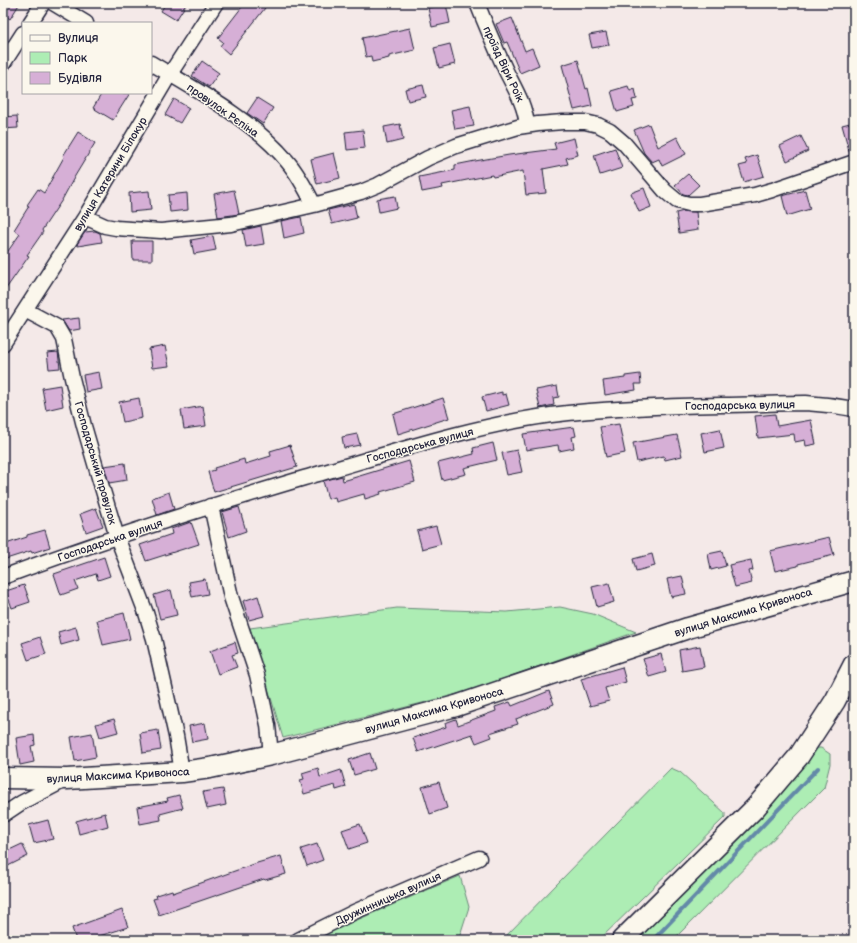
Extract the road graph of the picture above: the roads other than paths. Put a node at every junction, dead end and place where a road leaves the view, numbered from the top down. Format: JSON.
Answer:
{"nodes":[{"id":1,"x":43,"y":3,"type":"edge"},
{"id":2,"x":53,"y":3,"type":"edge"},
{"id":3,"x":216,"y":3,"type":"edge"},
{"id":4,"x":477,"y":3,"type":"edge"},
{"id":5,"x":31,"y":22,"type":"edge"},
{"id":6,"x":84,"y":22,"type":"edge"},
{"id":7,"x":22,"y":35,"type":"edge"},
{"id":8,"x":3,"y":64,"type":"edge"},
{"id":9,"x":152,"y":64,"type":"edge"},
{"id":10,"x":170,"y":74,"type":"junction"},
{"id":11,"x":527,"y":125,"type":"junction"},
{"id":12,"x":854,"y":162,"type":"edge"},
{"id":13,"x":314,"y":205,"type":"junction"},
{"id":14,"x":85,"y":216,"type":"junction"},
{"id":15,"x":25,"y":310,"type":"junction"},
{"id":16,"x":3,"y":344,"type":"edge"},
{"id":17,"x":854,"y":409,"type":"edge"},
{"id":18,"x":210,"y":506,"type":"junction"},
{"id":19,"x":117,"y":537,"type":"junction"},
{"id":20,"x":3,"y":577,"type":"edge"},
{"id":21,"x":854,"y":581,"type":"edge"},
{"id":22,"x":854,"y":664,"type":"edge"},
{"id":23,"x":271,"y":755,"type":"junction"},
{"id":24,"x":182,"y":772,"type":"junction"},
{"id":25,"x":3,"y":778,"type":"edge"},
{"id":26,"x":67,"y":779,"type":"junction"},
{"id":27,"x":3,"y":815,"type":"edge"},
{"id":28,"x":479,"y":858,"type":"dead end"},
{"id":29,"x":298,"y":940,"type":"edge"},
{"id":30,"x":622,"y":940,"type":"edge"}],
"edges":[{"from":1,"to":5,"type":"street"},
{"from":2,"to":6,"type":"street"},
{"from":3,"to":10,"type":"street","name":"вулиця Катерини Білокур"},
{"from":4,"to":11,"type":"street","name":"проїзд Віри Роїк"},
{"from":7,"to":8,"type":"street"},
{"from":9,"to":10,"type":"street","name":"провулок Рєпіна"},
{"from":10,"to":13,"type":"street","name":"провулок Рєпіна"},
{"from":10,"to":14,"type":"street","name":"вулиця Катерини Білокур"},
{"from":11,"to":12,"type":"street"},
{"from":11,"to":13,"type":"street"},
{"from":13,"to":14,"type":"street"},
{"from":14,"to":15,"type":"street","name":"вулиця Катерини Білокур"},
{"from":15,"to":16,"type":"street","name":"вулиця Катерини Білокур"},
{"from":15,"to":19,"type":"street","name":"Господарський провулок"},
{"from":17,"to":18,"type":"street","name":"Господарська вулиця"},
{"from":18,"to":19,"type":"street","name":"Господарська вулиця"},
{"from":18,"to":23,"type":"street"},
{"from":19,"to":20,"type":"street","name":"Господарська вулиця"},
{"from":19,"to":24,"type":"street","name":"Господарський провулок"},
{"from":21,"to":23,"type":"street","name":"вулиця Максима Кривоноса"},
{"from":22,"to":30,"type":"street"},
{"from":23,"to":24,"type":"street","name":"вулиця Максима Кривоноса"},
{"from":24,"to":26,"type":"street","name":"вулиця Максима Кривоноса"},
{"from":25,"to":26,"type":"street","name":"вулиця Максима Кривоноса"},
{"from":26,"to":27,"type":"street"},
{"from":28,"to":29,"type":"street","name":"Дружинницька вулиця"}]}
